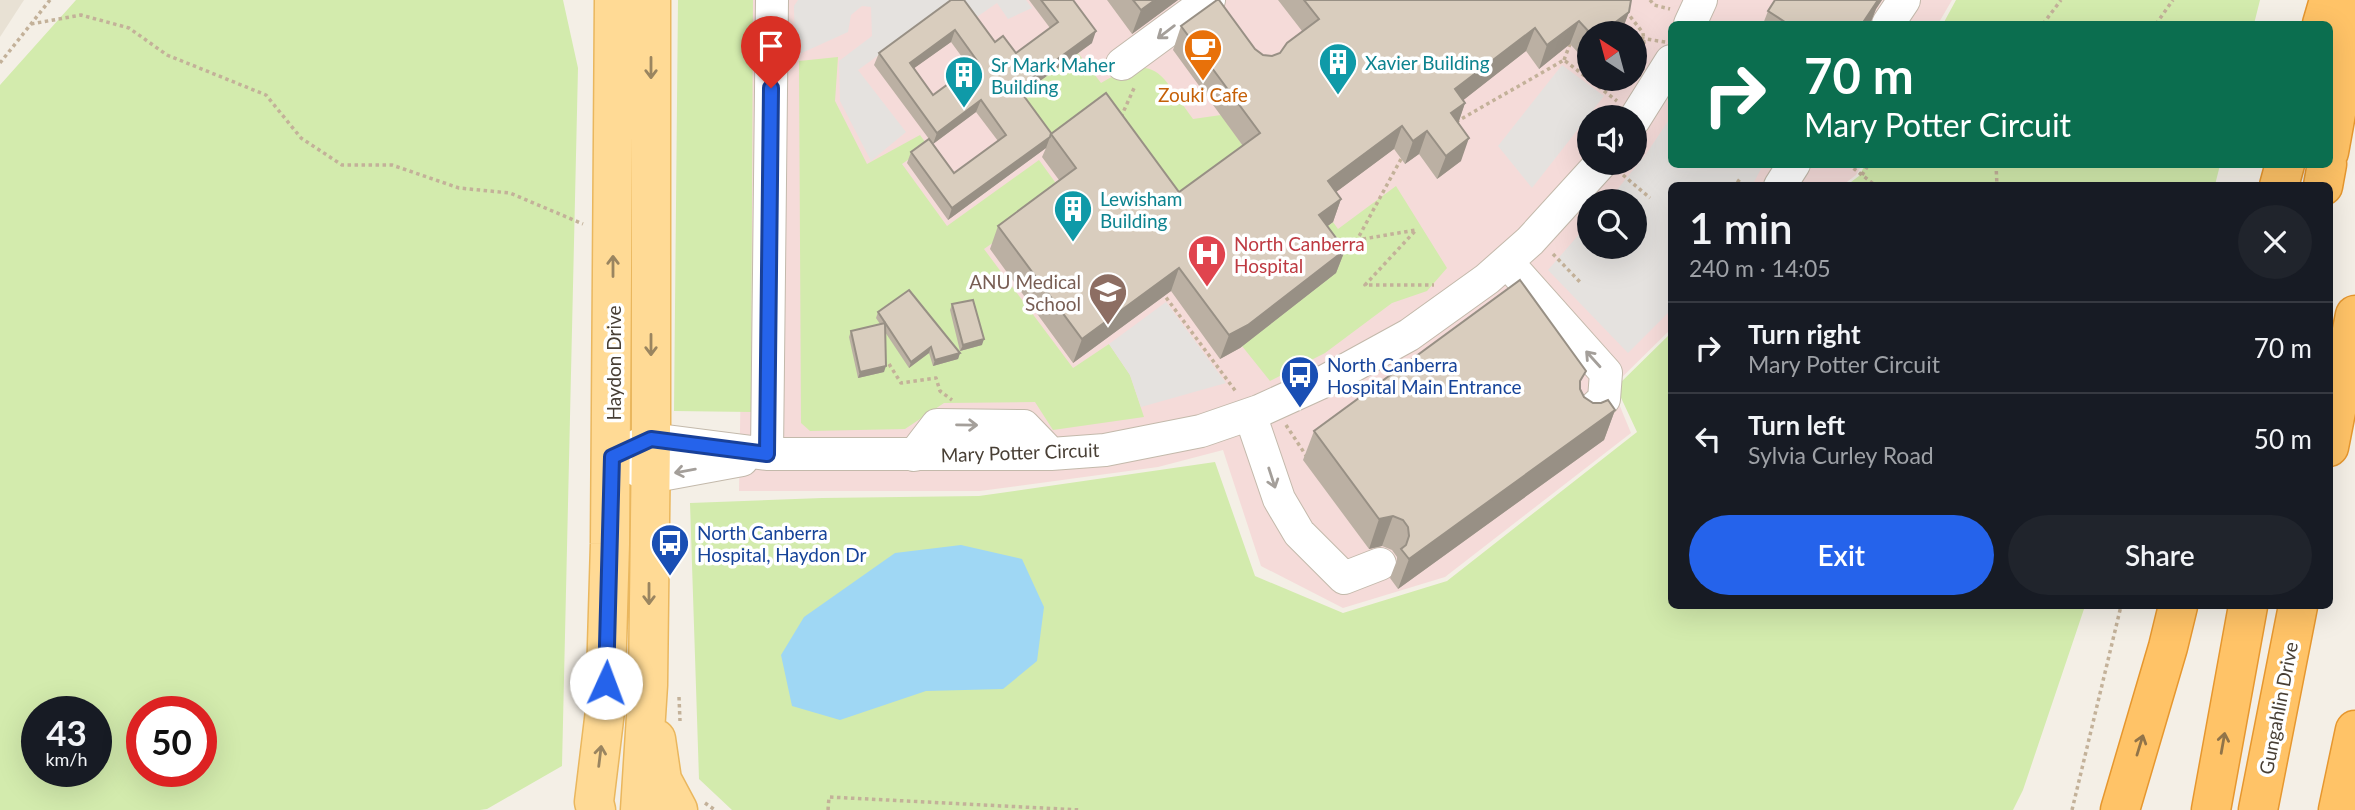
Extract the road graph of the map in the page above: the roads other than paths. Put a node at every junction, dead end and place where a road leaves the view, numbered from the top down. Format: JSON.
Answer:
{"nodes":[{"id":1,"x":650,"y":0,"type":"edge"},
{"id":2,"x":1904,"y":0,"type":"edge"},
{"id":3,"x":2329,"y":0,"type":"edge"},
{"id":4,"x":774,"y":1,"type":"edge"},
{"id":5,"x":613,"y":4,"type":"edge"},
{"id":6,"x":1219,"y":7,"type":"edge"},
{"id":7,"x":2355,"y":9,"type":"edge"},
{"id":8,"x":1890,"y":21,"type":"edge"},
{"id":9,"x":2323,"y":21,"type":"edge"},
{"id":10,"x":1122,"y":64,"type":"dead end"},
{"id":11,"x":1668,"y":64,"type":"edge"},
{"id":12,"x":1632,"y":105,"type":"edge"},
{"id":13,"x":2333,"y":130,"type":"edge"},
{"id":14,"x":1599,"y":175,"type":"edge"},
{"id":15,"x":1507,"y":262,"type":"junction"},
{"id":16,"x":2355,"y":315,"type":"edge"},
{"id":17,"x":1250,"y":414,"type":"junction"},
{"id":18,"x":1587,"y":415,"type":"edge"},
{"id":19,"x":2333,"y":427,"type":"edge"},
{"id":20,"x":651,"y":439,"type":"junction"},
{"id":21,"x":767,"y":454,"type":"junction"},
{"id":22,"x":612,"y":457,"type":"junction"},
{"id":23,"x":650,"y":477,"type":"junction"},
{"id":24,"x":1380,"y":565,"type":"dead end"},
{"id":25,"x":2177,"y":609,"type":"edge"},
{"id":26,"x":2247,"y":609,"type":"edge"},
{"id":27,"x":2297,"y":609,"type":"edge"},
{"id":28,"x":648,"y":685,"type":"junction"},
{"id":29,"x":2355,"y":730,"type":"edge"},
{"id":30,"x":691,"y":806,"type":"edge"},
{"id":31,"x":593,"y":807,"type":"edge"},
{"id":32,"x":640,"y":810,"type":"edge"},
{"id":33,"x":2120,"y":810,"type":"edge"},
{"id":34,"x":2211,"y":810,"type":"edge"},
{"id":35,"x":2258,"y":810,"type":"edge"},
{"id":36,"x":2338,"y":810,"type":"edge"}],
"edges":[{"from":1,"to":20,"type":"main road","name":"Haydon Drive","one_way":true},
{"from":2,"to":8,"type":"street"},
{"from":3,"to":9,"type":"highway"},
{"from":4,"to":21,"type":"street"},
{"from":22,"to":5,"type":"main road","name":"Haydon Drive","one_way":true},
{"from":6,"to":10,"type":"street","one_way":true},
{"from":7,"to":13,"type":"highway"},
{"from":11,"to":12,"type":"street"},
{"from":14,"to":15,"type":"street","name":"Mary Potter Circuit"},
{"from":15,"to":17,"type":"street","name":"Mary Potter Circuit"},
{"from":18,"to":15,"type":"street","one_way":true},
{"from":16,"to":19,"type":"highway"},
{"from":17,"to":21,"type":"street","name":"Mary Potter Circuit"},
{"from":17,"to":24,"type":"street","one_way":true},
{"from":20,"to":21,"type":"street","name":"Mary Potter Circuit"},
{"from":20,"to":22,"type":"street"},
{"from":20,"to":23,"type":"main road","name":"Haydon Drive"},
{"from":21,"to":23,"type":"street","name":"Mary Potter Circuit","one_way":true},
{"from":22,"to":23,"type":"street"},
{"from":31,"to":22,"type":"main road","name":"Haydon Drive","one_way":true},
{"from":23,"to":28,"type":"main road","name":"Haydon Drive","one_way":true},
{"from":33,"to":25,"type":"highway","one_way":true},
{"from":34,"to":26,"type":"highway","one_way":true},
{"from":27,"to":35,"type":"highway","name":"Gungahlin Drive"},
{"from":28,"to":30,"type":"main road"},
{"from":28,"to":32,"type":"main road","name":"Haydon Drive"},
{"from":29,"to":36,"type":"highway"}]}
